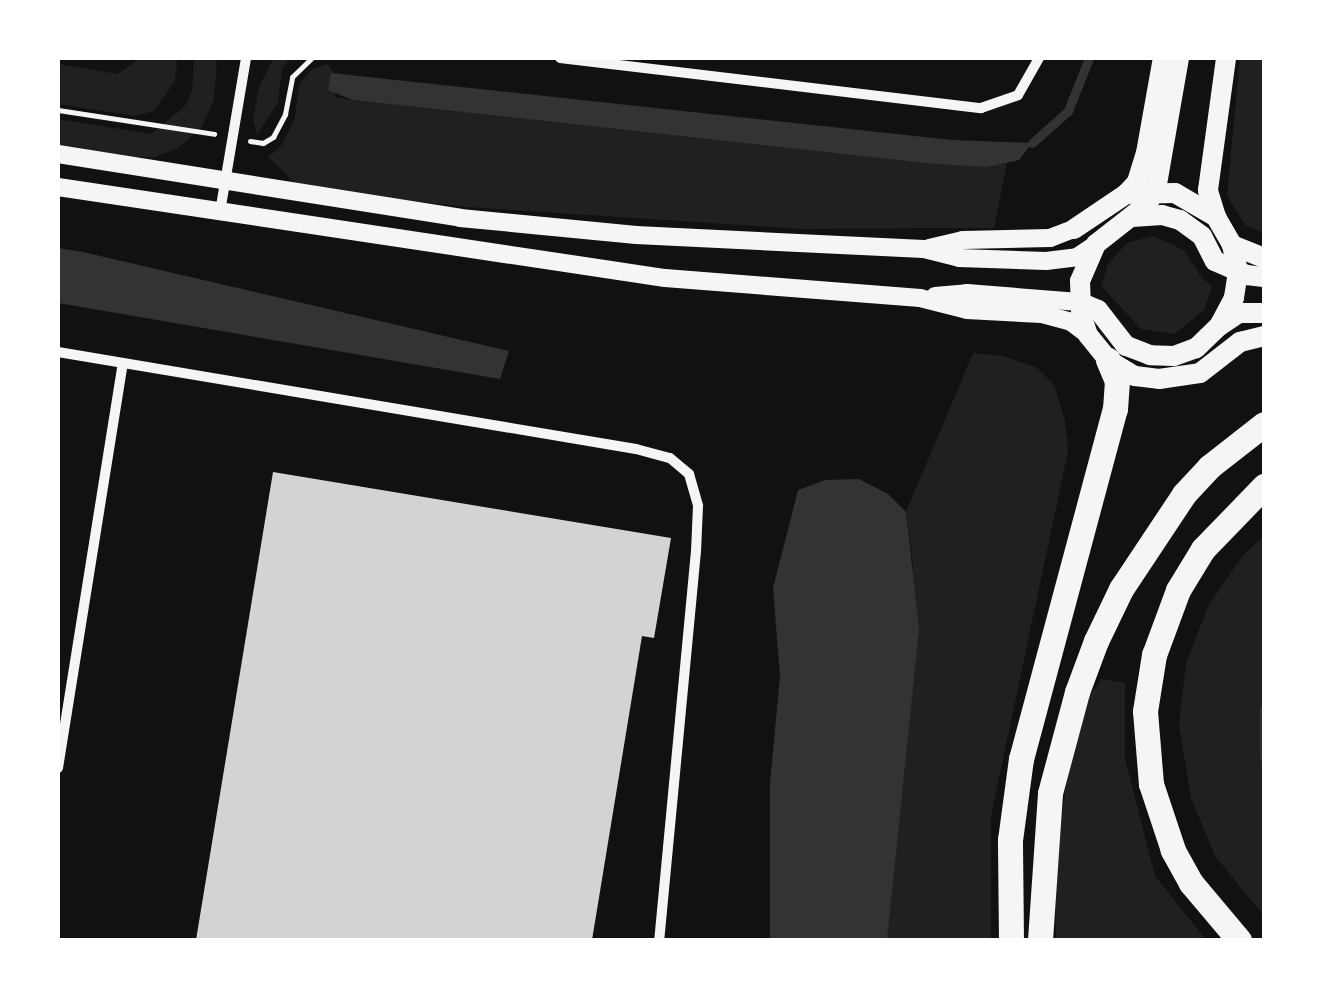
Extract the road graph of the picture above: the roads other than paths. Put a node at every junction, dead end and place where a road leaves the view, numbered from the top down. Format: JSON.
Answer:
{"nodes":[{"id":1,"x":246,"y":58,"type":"edge"},
{"id":2,"x":560,"y":58,"type":"edge"},
{"id":3,"x":1039,"y":58,"type":"edge"},
{"id":4,"x":1163,"y":58,"type":"edge"},
{"id":5,"x":1179,"y":58,"type":"edge"},
{"id":6,"x":1226,"y":58,"type":"edge"},
{"id":7,"x":58,"y":154,"type":"edge"},
{"id":8,"x":226,"y":180,"type":"junction"},
{"id":9,"x":58,"y":187,"type":"edge"},
{"id":10,"x":1156,"y":190,"type":"junction"},
{"id":11,"x":1126,"y":194,"type":"junction"},
{"id":12,"x":220,"y":212,"type":"junction"},
{"id":13,"x":1132,"y":217,"type":"junction"},
{"id":14,"x":1216,"y":217,"type":"junction"},
{"id":15,"x":1074,"y":229,"type":"joint"},
{"id":16,"x":1096,"y":244,"type":"junction"},
{"id":17,"x":1232,"y":245,"type":"junction"},
{"id":18,"x":924,"y":250,"type":"junction"},
{"id":19,"x":1264,"y":258,"type":"edge"},
{"id":20,"x":1238,"y":272,"type":"junction"},
{"id":21,"x":1264,"y":277,"type":"edge"},
{"id":22,"x":920,"y":298,"type":"junction"},
{"id":23,"x":1079,"y":302,"type":"junction"},
{"id":24,"x":1264,"y":314,"type":"edge"},
{"id":25,"x":1219,"y":326,"type":"junction"},
{"id":26,"x":1088,"y":335,"type":"junction"},
{"id":27,"x":1264,"y":336,"type":"edge"},
{"id":28,"x":58,"y":352,"type":"edge"},
{"id":29,"x":1108,"y":360,"type":"junction"},
{"id":30,"x":123,"y":363,"type":"junction"},
{"id":31,"x":1264,"y":424,"type":"edge"},
{"id":32,"x":1264,"y":486,"type":"edge"},
{"id":33,"x":58,"y":768,"type":"edge"},
{"id":34,"x":659,"y":940,"type":"edge"},
{"id":35,"x":1011,"y":940,"type":"edge"},
{"id":36,"x":1040,"y":940,"type":"edge"},
{"id":37,"x":1239,"y":940,"type":"edge"}],
"edges":[{"from":1,"to":8,"type":"street"},
{"from":2,"to":3,"type":"street"},
{"from":4,"to":11,"type":"main road"},
{"from":5,"to":10,"type":"main road"},
{"from":6,"to":14,"type":"main road"},
{"from":7,"to":8,"type":"street"},
{"from":8,"to":12,"type":"street"},
{"from":8,"to":18,"type":"street"},
{"from":9,"to":12,"type":"street"},
{"from":10,"to":11,"type":"main road"},
{"from":10,"to":13,"type":"main road"},
{"from":10,"to":14,"type":"main road"},
{"from":11,"to":15,"type":"main road"},
{"from":12,"to":22,"type":"street"},
{"from":13,"to":16,"type":"main road"},
{"from":13,"to":20,"type":"main road"},
{"from":14,"to":17,"type":"main road"},
{"from":15,"to":18,"type":"street"},
{"from":16,"to":18,"type":"street"},
{"from":16,"to":23,"type":"main road"},
{"from":17,"to":19,"type":"main road"},
{"from":17,"to":20,"type":"main road"},
{"from":20,"to":21,"type":"main road"},
{"from":20,"to":25,"type":"main road"},
{"from":22,"to":23,"type":"street"},
{"from":22,"to":26,"type":"street"},
{"from":23,"to":25,"type":"main road"},
{"from":23,"to":26,"type":"main road"},
{"from":24,"to":25,"type":"main road"},
{"from":26,"to":29,"type":"main road"},
{"from":27,"to":29,"type":"main road"},
{"from":28,"to":30,"type":"street"},
{"from":29,"to":35,"type":"highway"},
{"from":30,"to":33,"type":"street"},
{"from":30,"to":34,"type":"street"},
{"from":31,"to":36,"type":"highway"},
{"from":32,"to":37,"type":"highway"}]}
